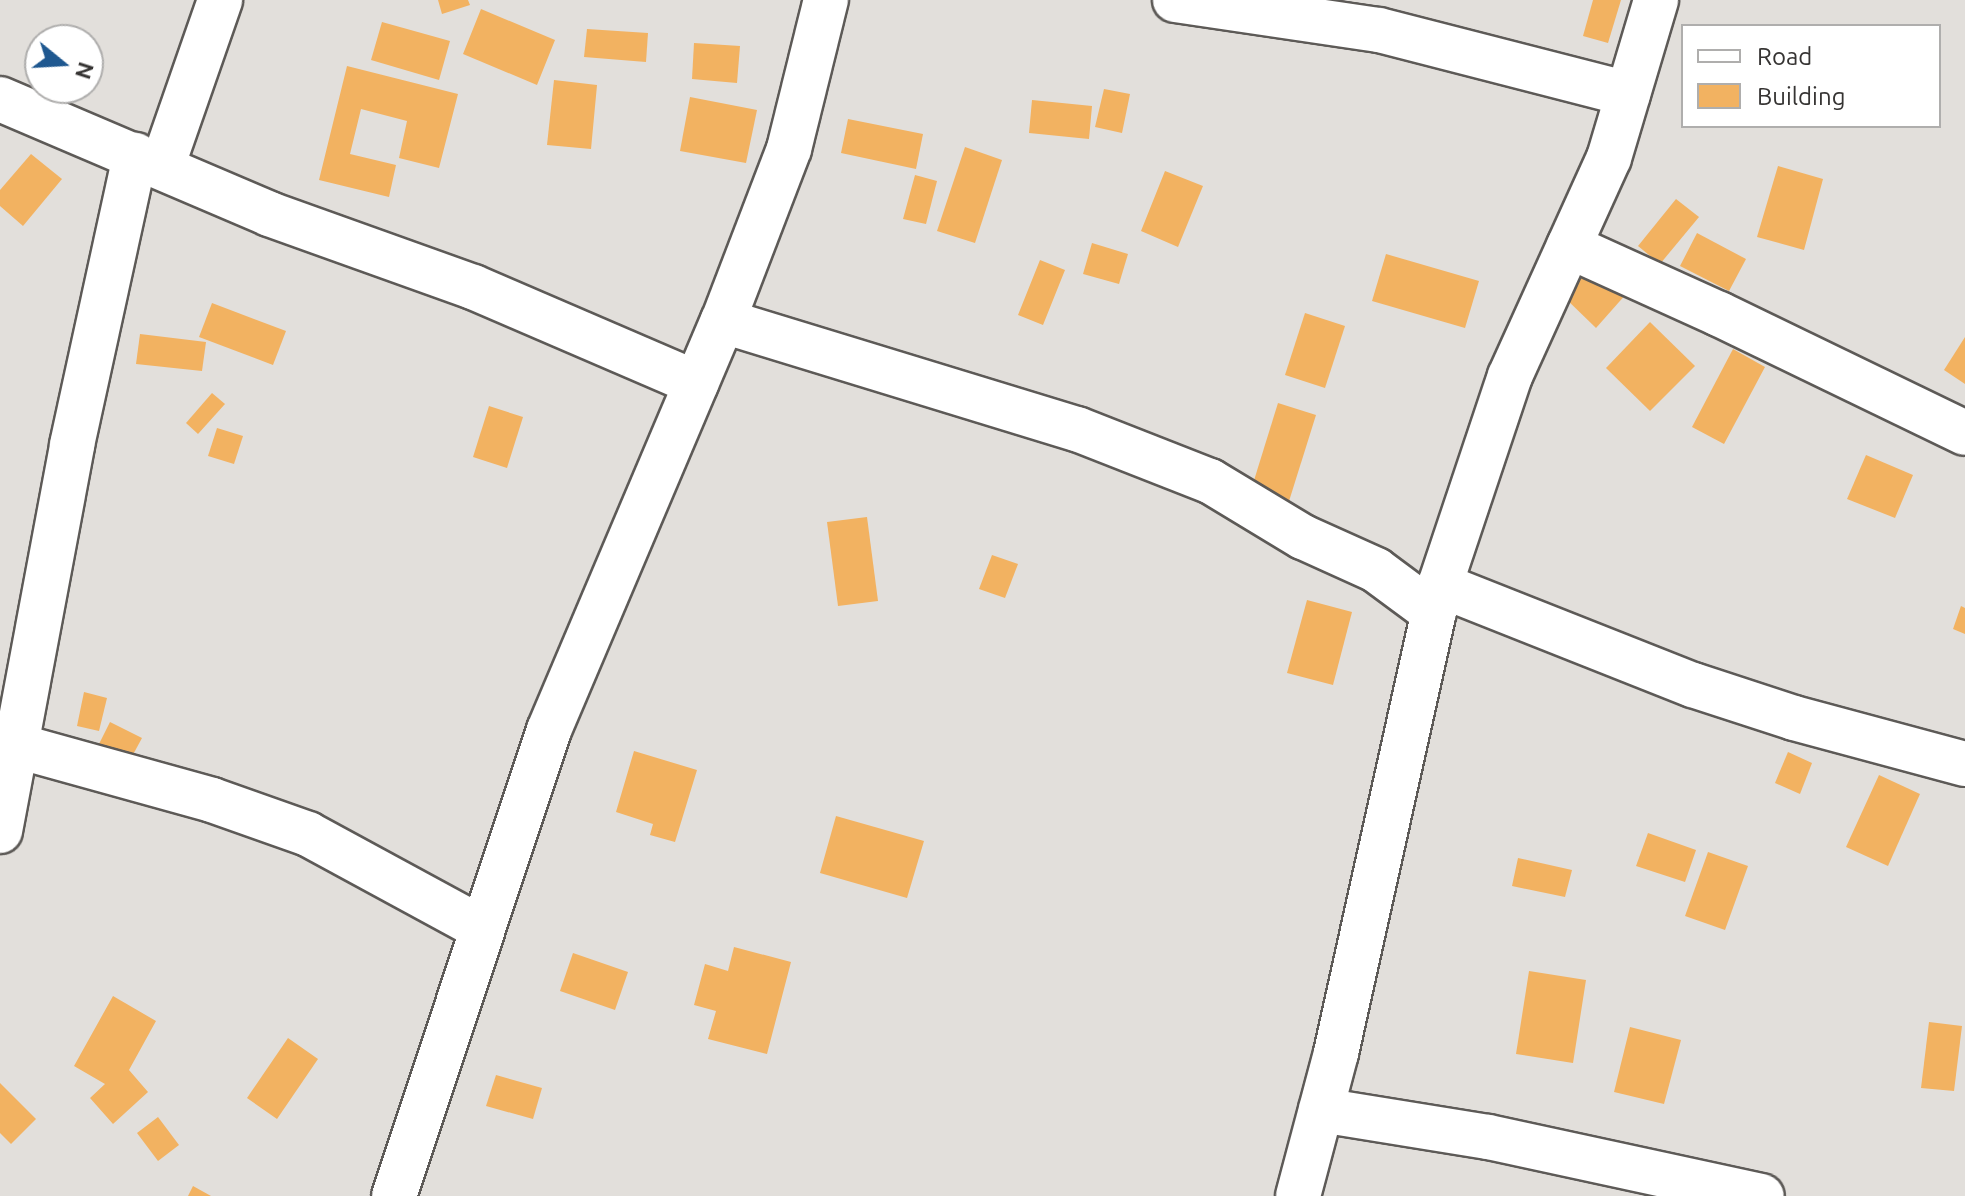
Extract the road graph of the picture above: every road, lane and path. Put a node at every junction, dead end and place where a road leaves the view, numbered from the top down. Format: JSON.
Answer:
{"nodes":[{"id":1,"x":220,"y":0,"type":"edge"},
{"id":2,"x":826,"y":0,"type":"edge"},
{"id":3,"x":1175,"y":0,"type":"edge"},
{"id":4,"x":1656,"y":0,"type":"edge"},
{"id":5,"x":1628,"y":94,"type":"junction"},
{"id":6,"x":0,"y":99,"type":"edge"},
{"id":7,"x":149,"y":161,"type":"junction"},
{"id":8,"x":1569,"y":246,"type":"junction"},
{"id":9,"x":723,"y":321,"type":"junction"},
{"id":10,"x":696,"y":383,"type":"junction"},
{"id":11,"x":1965,"y":433,"type":"edge"},
{"id":12,"x":1437,"y":599,"type":"junction"},
{"id":13,"x":14,"y":745,"type":"junction"},
{"id":14,"x":1965,"y":764,"type":"edge"},
{"id":15,"x":0,"y":831,"type":"edge"},
{"id":16,"x":481,"y":928,"type":"junction"},
{"id":17,"x":1321,"y":1110,"type":"junction"},
{"id":18,"x":394,"y":1196,"type":"edge"},
{"id":19,"x":1298,"y":1196,"type":"edge"},
{"id":20,"x":1762,"y":1196,"type":"edge"}],
"edges":[{"from":1,"to":7,"type":"street"},
{"from":2,"to":9,"type":"street"},
{"from":3,"to":5,"type":"street"},
{"from":4,"to":5,"type":"street"},
{"from":5,"to":8,"type":"street"},
{"from":6,"to":7,"type":"street"},
{"from":7,"to":10,"type":"street"},
{"from":7,"to":13,"type":"street"},
{"from":8,"to":11,"type":"street"},
{"from":8,"to":12,"type":"street"},
{"from":9,"to":10,"type":"street"},
{"from":9,"to":12,"type":"street"},
{"from":10,"to":16,"type":"street"},
{"from":12,"to":14,"type":"street"},
{"from":12,"to":17,"type":"street"},
{"from":13,"to":15,"type":"street"},
{"from":13,"to":16,"type":"street"},
{"from":16,"to":18,"type":"street"},
{"from":17,"to":19,"type":"street"},
{"from":17,"to":20,"type":"street"}]}
